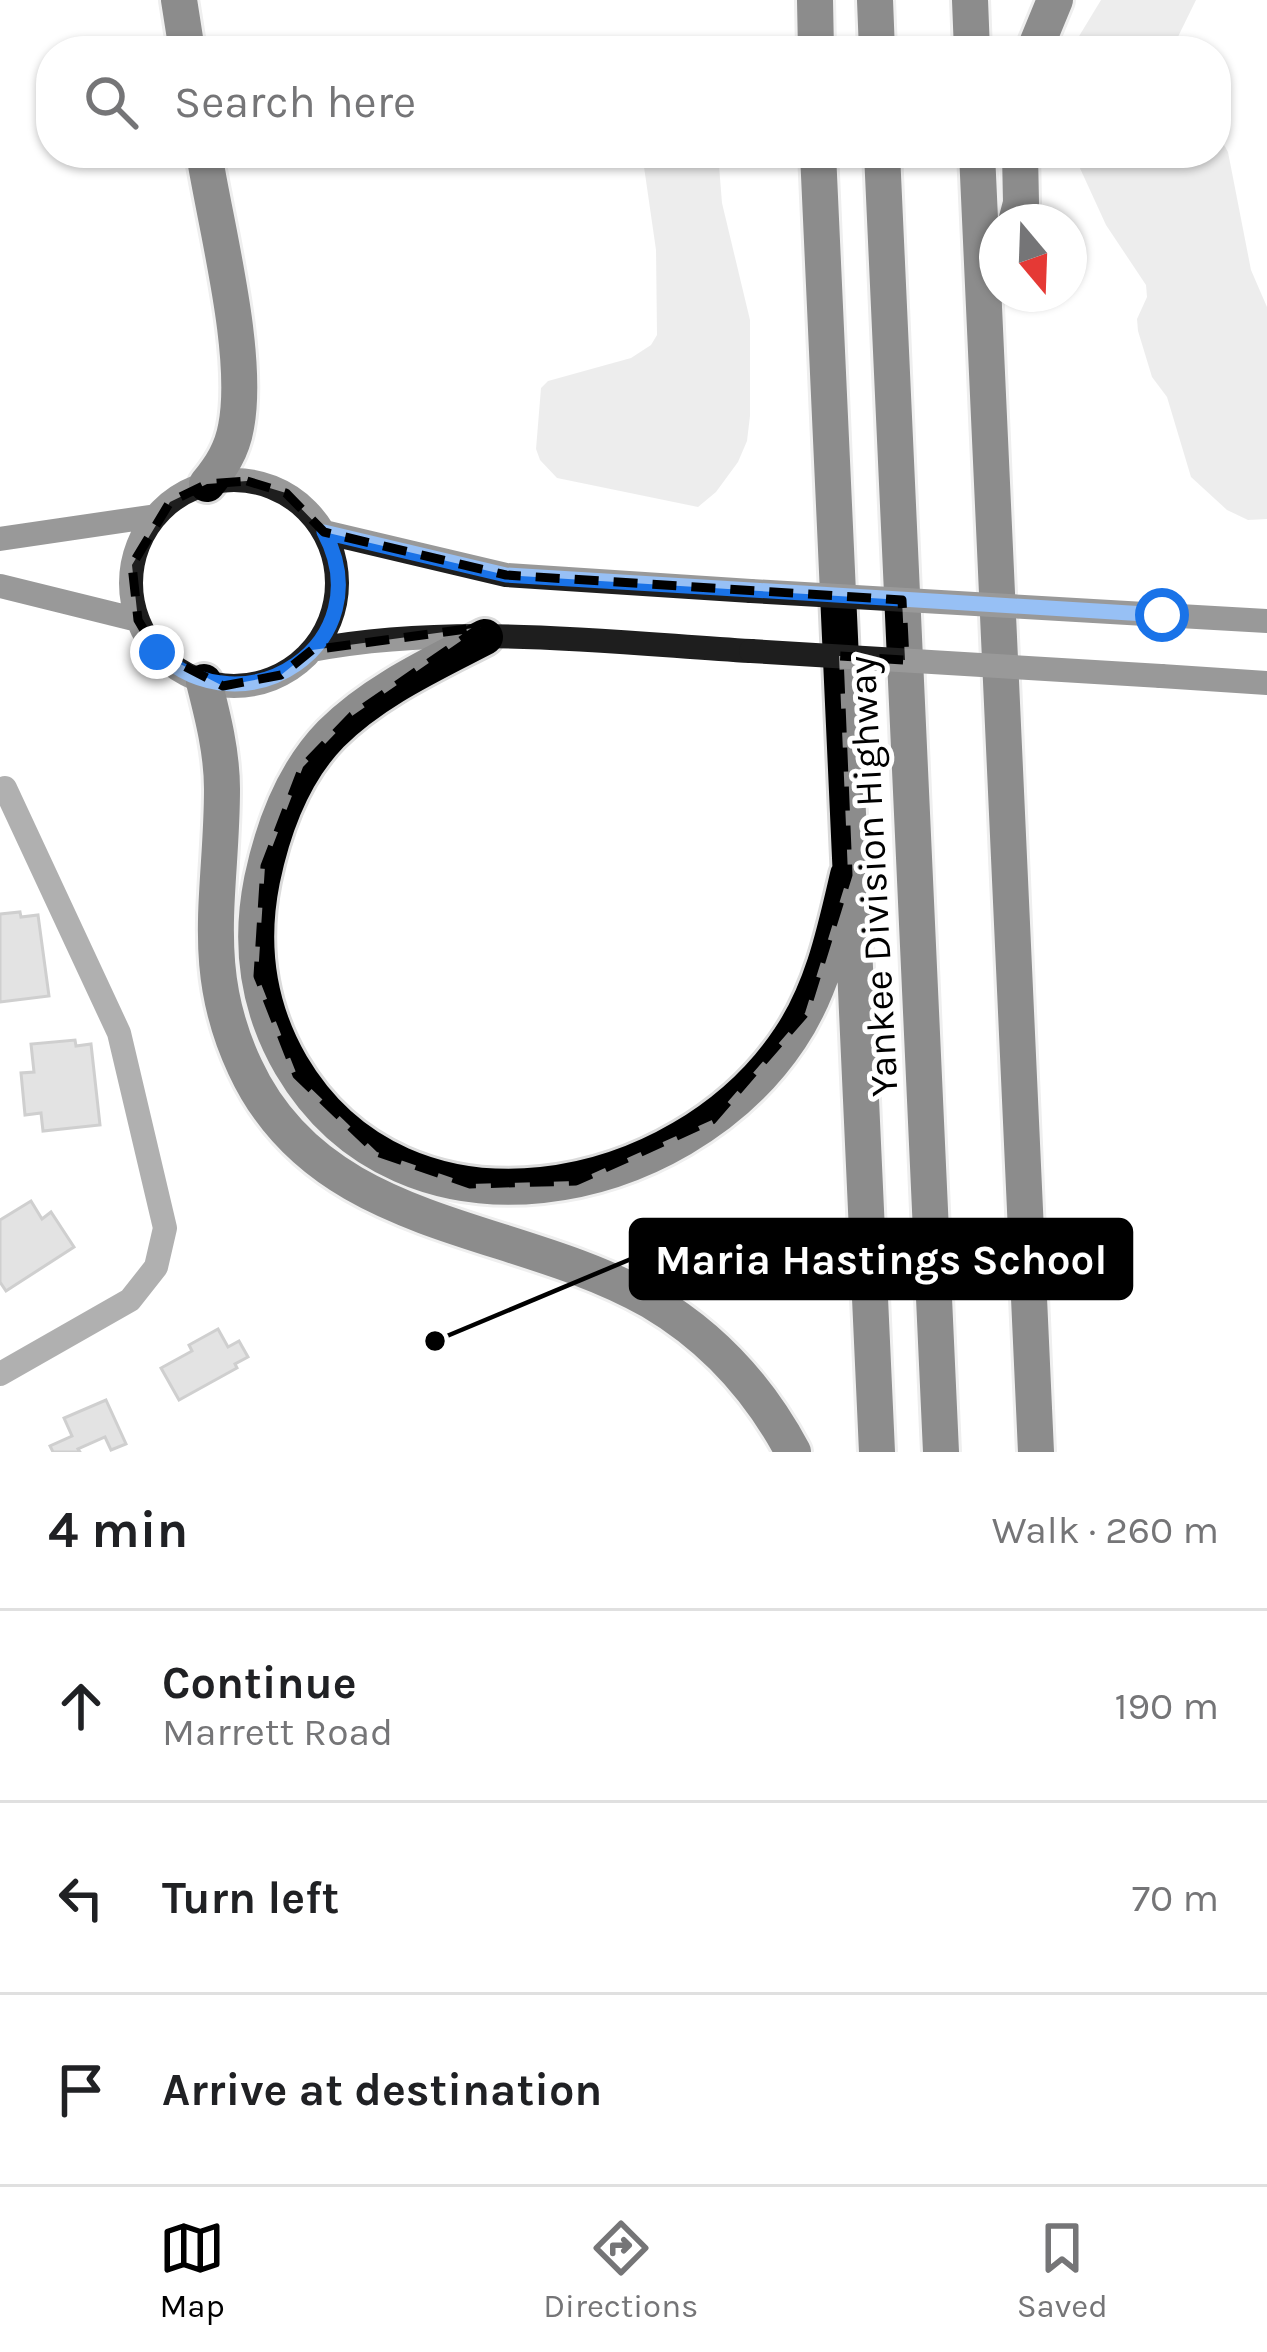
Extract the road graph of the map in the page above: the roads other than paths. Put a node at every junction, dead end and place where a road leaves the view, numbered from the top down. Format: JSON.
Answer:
{"nodes":[{"id":1,"x":179,"y":0,"type":"edge"},
{"id":2,"x":815,"y":0,"type":"edge"},
{"id":3,"x":875,"y":0,"type":"edge"},
{"id":4,"x":970,"y":0,"type":"edge"},
{"id":5,"x":1055,"y":0,"type":"edge"},
{"id":6,"x":185,"y":36,"type":"edge"},
{"id":7,"x":816,"y":36,"type":"edge"},
{"id":8,"x":876,"y":36,"type":"edge"},
{"id":9,"x":971,"y":36,"type":"edge"},
{"id":10,"x":1040,"y":36,"type":"edge"},
{"id":11,"x":206,"y":168,"type":"edge"},
{"id":12,"x":819,"y":168,"type":"edge"},
{"id":13,"x":883,"y":168,"type":"edge"},
{"id":14,"x":978,"y":168,"type":"edge"},
{"id":15,"x":1020,"y":168,"type":"edge"},
{"id":16,"x":1021,"y":204,"type":"edge"},
{"id":17,"x":997,"y":312,"type":"edge"},
{"id":18,"x":986,"y":362,"type":"junction"},
{"id":19,"x":207,"y":484,"type":"junction"},
{"id":20,"x":156,"y":516,"type":"junction"},
{"id":21,"x":324,"y":532,"type":"junction"},
{"id":22,"x":0,"y":539,"type":"edge"},
{"id":23,"x":0,"y":586,"type":"edge"},
{"id":24,"x":138,"y":620,"type":"junction"},
{"id":25,"x":1267,"y":621,"type":"edge"},
{"id":26,"x":485,"y":638,"type":"junction"},
{"id":27,"x":312,"y":650,"type":"junction"},
{"id":28,"x":204,"y":682,"type":"junction"},
{"id":29,"x":1267,"y":683,"type":"edge"},
{"id":30,"x":5,"y":788,"type":"dead end"},
{"id":31,"x":848,"y":875,"type":"junction"},
{"id":32,"x":0,"y":1374,"type":"edge"},
{"id":33,"x":793,"y":1452,"type":"edge"},
{"id":34,"x":877,"y":1452,"type":"edge"},
{"id":35,"x":941,"y":1452,"type":"edge"},
{"id":36,"x":1036,"y":1452,"type":"edge"}],
"edges":[{"from":1,"to":6,"type":"highway"},
{"from":2,"to":7,"type":"highway"},
{"from":3,"to":8,"type":"highway"},
{"from":4,"to":9,"type":"highway"},
{"from":5,"to":10,"type":"highway"},
{"from":11,"to":19,"type":"highway"},
{"from":12,"to":31,"type":"highway"},
{"from":13,"to":35,"type":"highway","name":"Yankee Division Highway"},
{"from":14,"to":18,"type":"highway"},
{"from":15,"to":16,"type":"highway"},
{"from":17,"to":18,"type":"highway"},
{"from":18,"to":36,"type":"highway"},
{"from":19,"to":20,"type":"main road"},
{"from":19,"to":21,"type":"main road"},
{"from":20,"to":22,"type":"main road"},
{"from":20,"to":24,"type":"main road"},
{"from":21,"to":25,"type":"main road","bridge":true},
{"from":21,"to":27,"type":"main road"},
{"from":23,"to":24,"type":"main road"},
{"from":24,"to":28,"type":"main road"},
{"from":26,"to":27,"type":"main road"},
{"from":26,"to":29,"type":"main road","bridge":true},
{"from":26,"to":31,"type":"highway"},
{"from":27,"to":28,"type":"main road"},
{"from":28,"to":33,"type":"highway"},
{"from":30,"to":32,"type":"street"},
{"from":31,"to":34,"type":"highway"}]}
